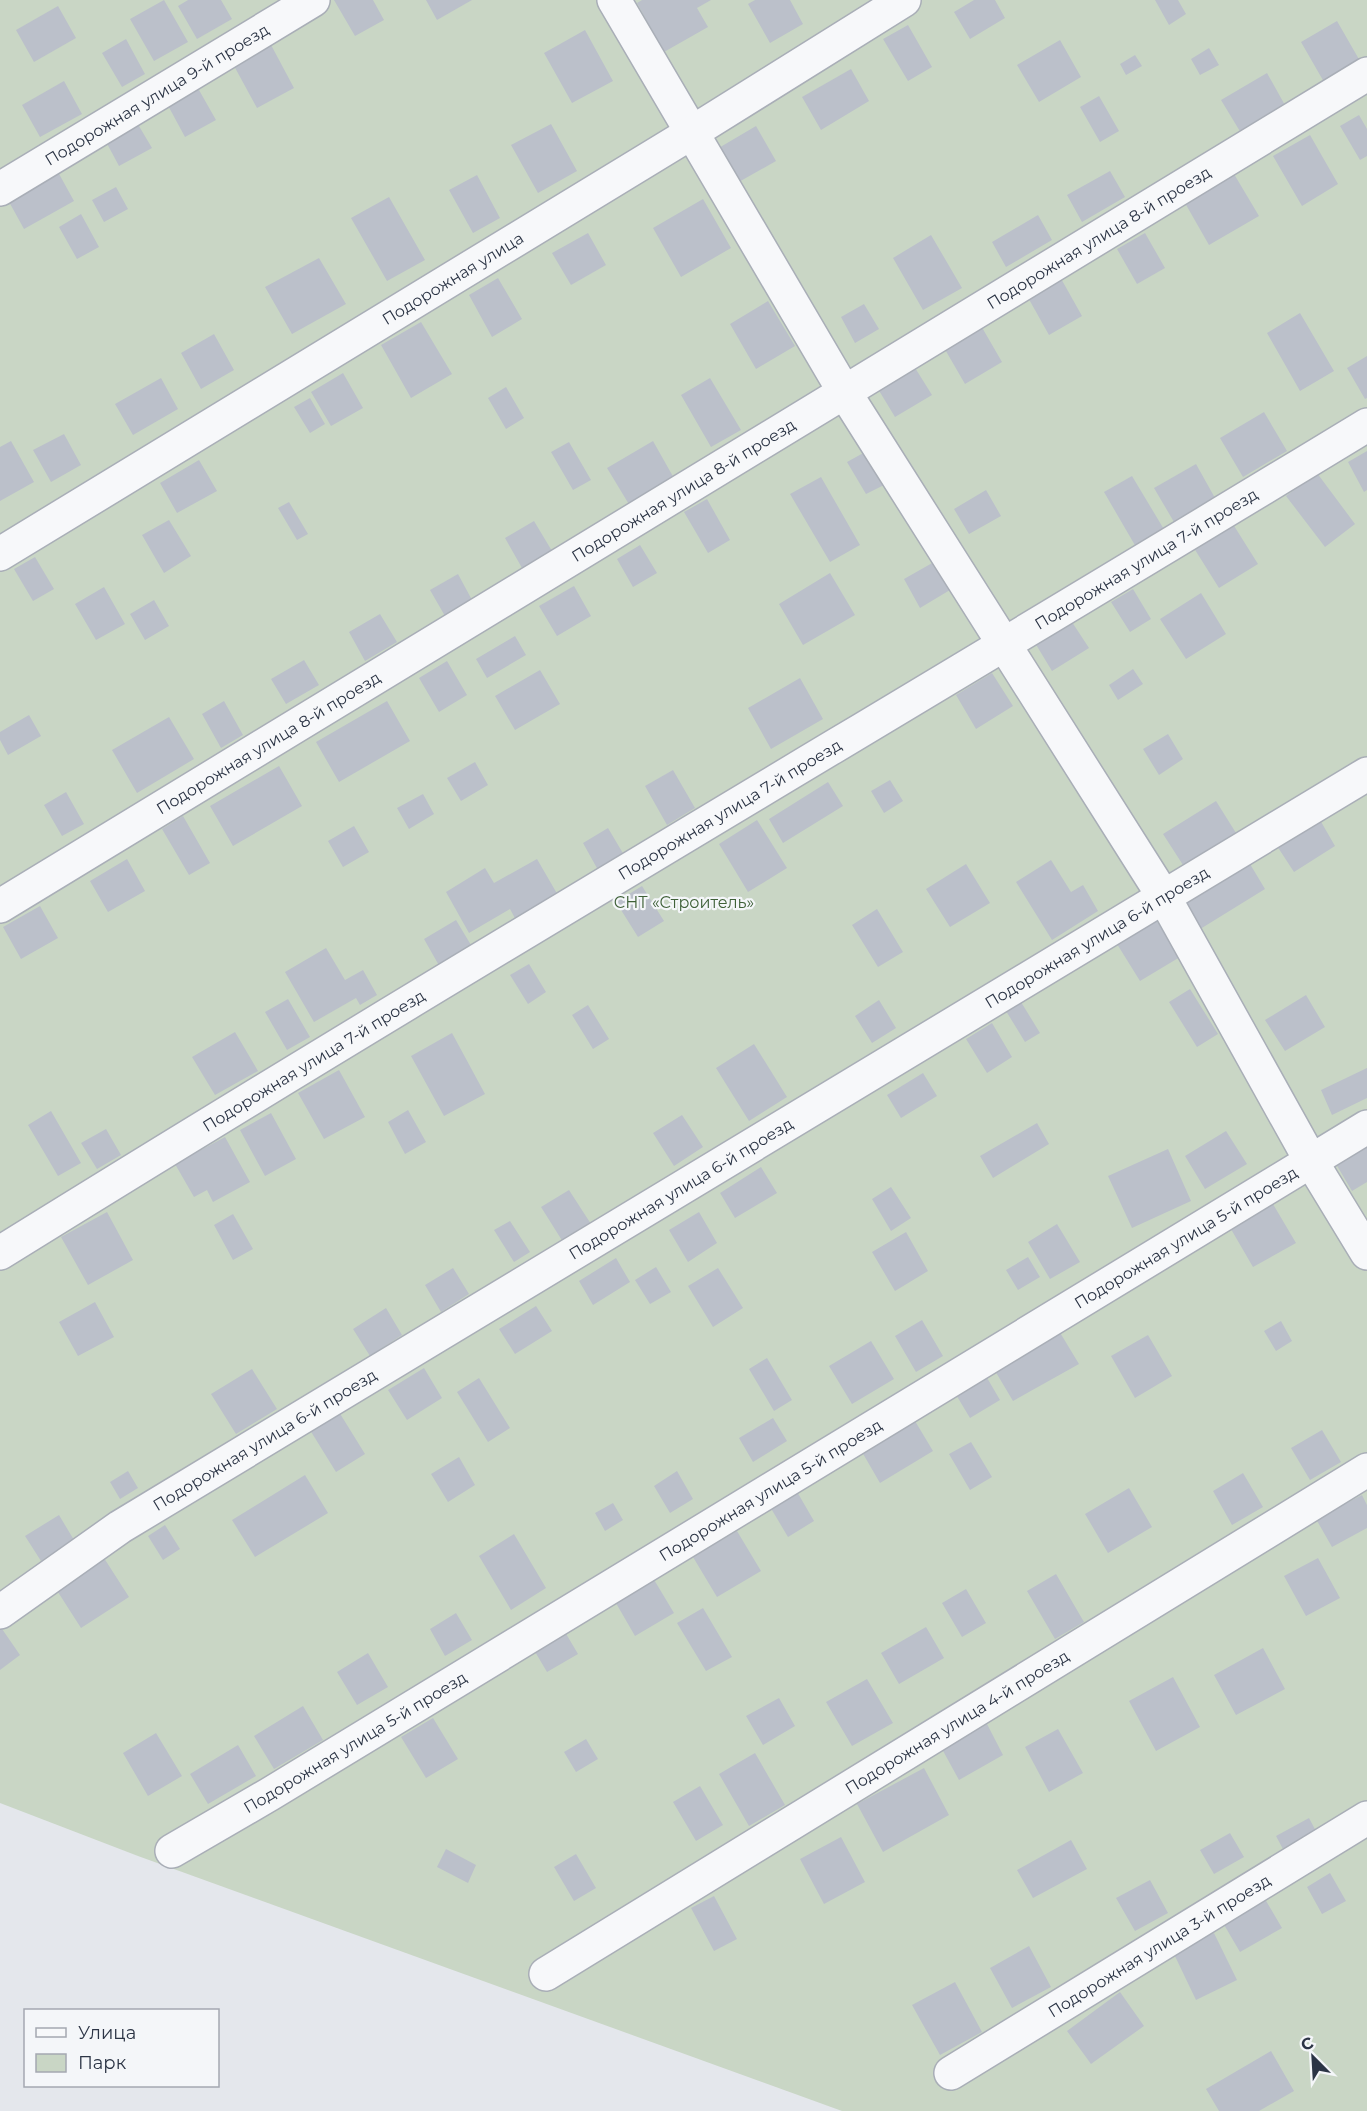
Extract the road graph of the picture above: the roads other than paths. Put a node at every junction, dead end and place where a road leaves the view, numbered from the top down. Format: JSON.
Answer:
{"nodes":[{"id":1,"x":313,"y":0,"type":"edge"},
{"id":2,"x":614,"y":0,"type":"edge"},
{"id":3,"x":904,"y":0,"type":"edge"},
{"id":4,"x":1367,"y":74,"type":"edge"},
{"id":5,"x":691,"y":133,"type":"junction"},
{"id":6,"x":0,"y":189,"type":"edge"},
{"id":7,"x":845,"y":393,"type":"junction"},
{"id":8,"x":1367,"y":425,"type":"edge"},
{"id":9,"x":0,"y":554,"type":"edge"},
{"id":10,"x":1004,"y":645,"type":"junction"},
{"id":11,"x":1367,"y":774,"type":"edge"},
{"id":12,"x":1164,"y":897,"type":"junction"},
{"id":13,"x":0,"y":906,"type":"edge"},
{"id":14,"x":1367,"y":1126,"type":"edge"},
{"id":15,"x":1311,"y":1161,"type":"junction"},
{"id":16,"x":0,"y":1253,"type":"edge"},
{"id":17,"x":1367,"y":1253,"type":"edge"},
{"id":18,"x":1367,"y":1470,"type":"edge"},
{"id":19,"x":0,"y":1612,"type":"edge"},
{"id":20,"x":1367,"y":1818,"type":"edge"},
{"id":21,"x":172,"y":1851,"type":"dead end"},
{"id":22,"x":546,"y":1974,"type":"dead end"},
{"id":23,"x":951,"y":2073,"type":"dead end"}],
"edges":[{"from":1,"to":6,"type":"street","name":"Подорожная улица 9-й проезд"},
{"from":2,"to":5,"type":"street"},
{"from":3,"to":5,"type":"street","name":"Подорожная улица"},
{"from":4,"to":7,"type":"street","name":"Подорожная улица 8-й проезд"},
{"from":5,"to":7,"type":"street"},
{"from":5,"to":9,"type":"street","name":"Подорожная улица"},
{"from":7,"to":10,"type":"street"},
{"from":7,"to":13,"type":"street","name":"Подорожная улица 8-й проезд"},
{"from":8,"to":10,"type":"street","name":"Подорожная улица 7-й проезд"},
{"from":10,"to":12,"type":"street"},
{"from":10,"to":16,"type":"street","name":"Подорожная улица 7-й проезд"},
{"from":11,"to":12,"type":"street","name":"Подорожная улица 6-й проезд"},
{"from":12,"to":15,"type":"street"},
{"from":12,"to":19,"type":"street","name":"Подорожная улица 6-й проезд"},
{"from":14,"to":15,"type":"street","name":"Подорожная улица 5-й проезд"},
{"from":15,"to":17,"type":"street"},
{"from":15,"to":21,"type":"street","name":"Подорожная улица 5-й проезд"},
{"from":18,"to":22,"type":"street","name":"Подорожная улица 4-й проезд"},
{"from":20,"to":23,"type":"street","name":"Подорожная улица 3-й проезд"}]}
